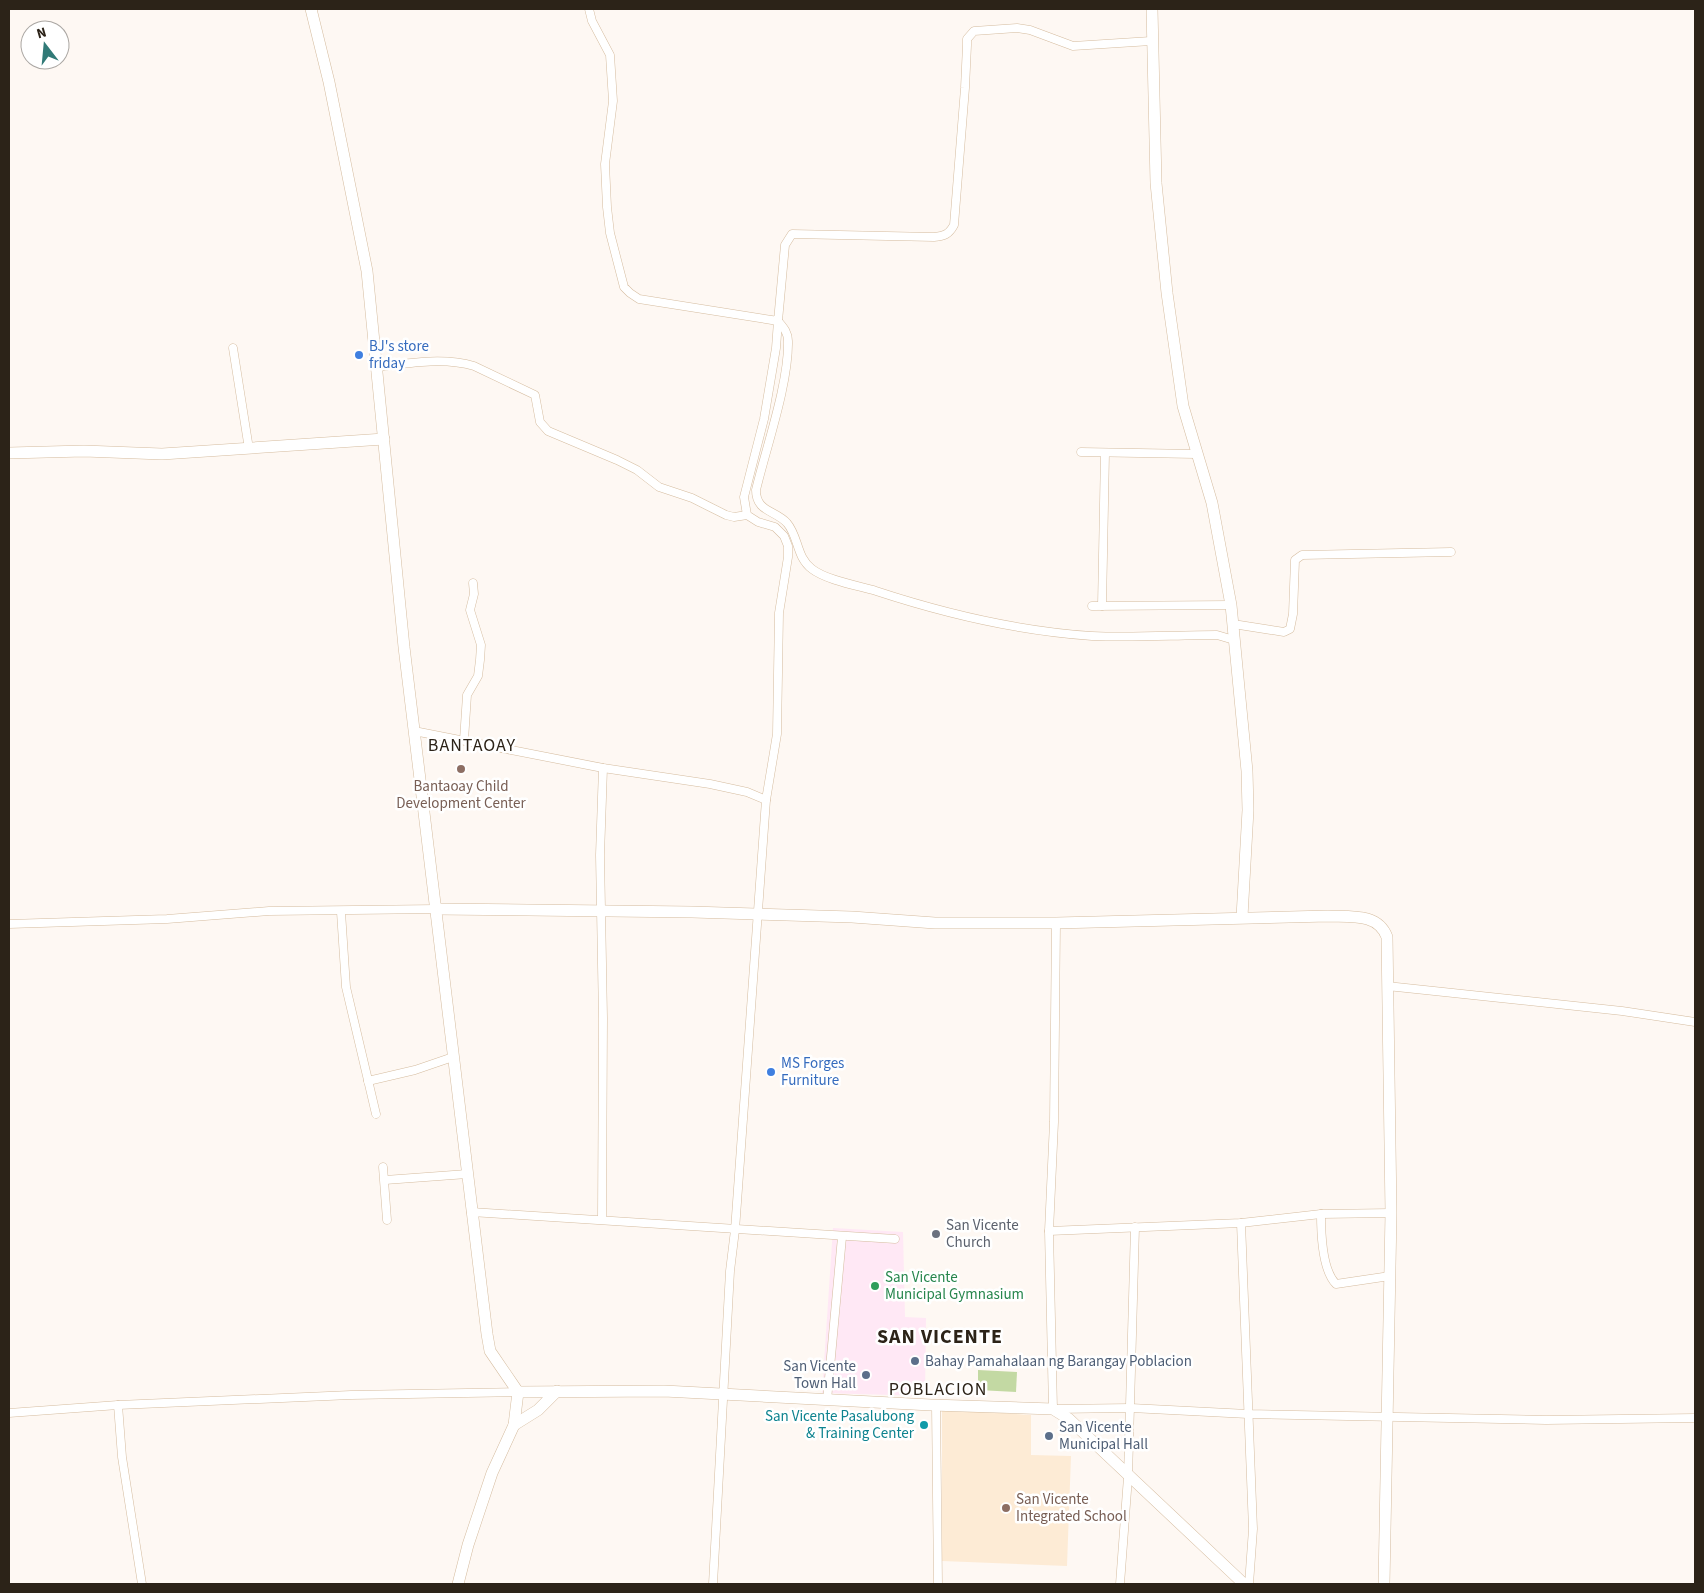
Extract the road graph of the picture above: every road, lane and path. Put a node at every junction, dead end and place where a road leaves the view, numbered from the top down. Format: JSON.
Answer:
{"nodes":[{"id":1,"x":311,"y":9,"type":"edge"},
{"id":2,"x":589,"y":9,"type":"edge"},
{"id":3,"x":1152,"y":9,"type":"edge"},
{"id":4,"x":1152,"y":41,"type":"junction"},
{"id":5,"x":778,"y":321,"type":"junction"},
{"id":6,"x":233,"y":348,"type":"dead end"},
{"id":7,"x":377,"y":367,"type":"junction"},
{"id":8,"x":384,"y":439,"type":"junction"},
{"id":9,"x":249,"y":449,"type":"junction"},
{"id":10,"x":1081,"y":452,"type":"dead end"},
{"id":11,"x":9,"y":453,"type":"edge"},
{"id":12,"x":1106,"y":454,"type":"junction"},
{"id":13,"x":1196,"y":454,"type":"junction"},
{"id":14,"x":747,"y":515,"type":"junction"},
{"id":15,"x":1451,"y":552,"type":"dead end"},
{"id":16,"x":473,"y":583,"type":"dead end"},
{"id":17,"x":1231,"y":605,"type":"junction"},
{"id":18,"x":1092,"y":606,"type":"dead end"},
{"id":19,"x":1102,"y":606,"type":"junction"},
{"id":20,"x":1233,"y":624,"type":"junction"},
{"id":21,"x":1234,"y":640,"type":"junction"},
{"id":22,"x":414,"y":731,"type":"junction"},
{"id":23,"x":464,"y":740,"type":"junction"},
{"id":24,"x":603,"y":768,"type":"junction"},
{"id":25,"x":766,"y":800,"type":"junction"},
{"id":26,"x":437,"y":909,"type":"junction"},
{"id":27,"x":602,"y":911,"type":"junction"},
{"id":28,"x":341,"y":912,"type":"junction"},
{"id":29,"x":757,"y":915,"type":"junction"},
{"id":30,"x":1242,"y":917,"type":"junction"},
{"id":31,"x":1056,"y":923,"type":"junction"},
{"id":32,"x":9,"y":924,"type":"edge"},
{"id":33,"x":1387,"y":986,"type":"junction"},
{"id":34,"x":1695,"y":1022,"type":"edge"},
{"id":35,"x":453,"y":1057,"type":"junction"},
{"id":36,"x":368,"y":1081,"type":"junction"},
{"id":37,"x":376,"y":1114,"type":"dead end"},
{"id":38,"x":383,"y":1167,"type":"dead end"},
{"id":39,"x":467,"y":1174,"type":"junction"},
{"id":40,"x":385,"y":1180,"type":"junction"},
{"id":41,"x":471,"y":1212,"type":"junction"},
{"id":42,"x":1391,"y":1213,"type":"junction"},
{"id":43,"x":1321,"y":1214,"type":"junction"},
{"id":44,"x":602,"y":1219,"type":"junction"},
{"id":45,"x":387,"y":1220,"type":"dead end"},
{"id":46,"x":1241,"y":1223,"type":"junction"},
{"id":47,"x":1135,"y":1227,"type":"junction"},
{"id":48,"x":735,"y":1230,"type":"junction"},
{"id":49,"x":1049,"y":1231,"type":"junction"},
{"id":50,"x":842,"y":1237,"type":"junction"},
{"id":51,"x":895,"y":1239,"type":"dead end"},
{"id":52,"x":1390,"y":1276,"type":"junction"},
{"id":53,"x":557,"y":1391,"type":"junction"},
{"id":54,"x":518,"y":1392,"type":"junction"},
{"id":55,"x":722,"y":1395,"type":"junction"},
{"id":56,"x":827,"y":1400,"type":"junction"},
{"id":57,"x":118,"y":1405,"type":"junction"},
{"id":58,"x":936,"y":1405,"type":"junction"},
{"id":59,"x":1131,"y":1408,"type":"junction"},
{"id":60,"x":1054,"y":1409,"type":"junction"},
{"id":61,"x":9,"y":1413,"type":"edge"},
{"id":62,"x":1248,"y":1414,"type":"junction"},
{"id":63,"x":1388,"y":1416,"type":"junction"},
{"id":64,"x":1695,"y":1418,"type":"edge"},
{"id":65,"x":514,"y":1425,"type":"junction"},
{"id":66,"x":1128,"y":1477,"type":"junction"},
{"id":67,"x":142,"y":1584,"type":"edge"},
{"id":68,"x":458,"y":1584,"type":"edge"},
{"id":69,"x":713,"y":1584,"type":"edge"},
{"id":70,"x":938,"y":1584,"type":"edge"},
{"id":71,"x":1120,"y":1584,"type":"edge"},
{"id":72,"x":1244,"y":1584,"type":"edge"},
{"id":73,"x":1249,"y":1584,"type":"edge"},
{"id":74,"x":1384,"y":1584,"type":"edge"}],
"edges":[{"from":1,"to":7,"type":"street"},
{"from":2,"to":5,"type":"street"},
{"from":3,"to":4,"type":"street"},
{"from":4,"to":5,"type":"street"},
{"from":4,"to":13,"type":"street"},
{"from":5,"to":14,"type":"street"},
{"from":5,"to":21,"type":"street"},
{"from":6,"to":9,"type":"street"},
{"from":7,"to":8,"type":"street"},
{"from":7,"to":14,"type":"street"},
{"from":8,"to":9,"type":"street"},
{"from":8,"to":22,"type":"street"},
{"from":9,"to":11,"type":"street"},
{"from":10,"to":12,"type":"street"},
{"from":12,"to":13,"type":"street"},
{"from":12,"to":19,"type":"street"},
{"from":13,"to":17,"type":"street"},
{"from":14,"to":25,"type":"street"},
{"from":15,"to":20,"type":"street"},
{"from":16,"to":23,"type":"street"},
{"from":17,"to":19,"type":"street"},
{"from":17,"to":20,"type":"street"},
{"from":18,"to":19,"type":"street"},
{"from":20,"to":21,"type":"street"},
{"from":21,"to":30,"type":"street"},
{"from":22,"to":23,"type":"street"},
{"from":22,"to":26,"type":"street"},
{"from":23,"to":24,"type":"street"},
{"from":24,"to":25,"type":"street"},
{"from":24,"to":27,"type":"street"},
{"from":25,"to":29,"type":"street"},
{"from":26,"to":27,"type":"street"},
{"from":26,"to":28,"type":"street"},
{"from":26,"to":35,"type":"street"},
{"from":27,"to":29,"type":"street"},
{"from":27,"to":44,"type":"street"},
{"from":28,"to":32,"type":"street"},
{"from":28,"to":36,"type":"street"},
{"from":29,"to":31,"type":"street"},
{"from":29,"to":48,"type":"street"},
{"from":30,"to":31,"type":"street"},
{"from":30,"to":33,"type":"street"},
{"from":31,"to":49,"type":"street"},
{"from":33,"to":34,"type":"street"},
{"from":33,"to":42,"type":"street"},
{"from":35,"to":36,"type":"street"},
{"from":35,"to":39,"type":"street"},
{"from":36,"to":37,"type":"street"},
{"from":38,"to":40,"type":"street"},
{"from":39,"to":40,"type":"street"},
{"from":39,"to":41,"type":"street"},
{"from":40,"to":45,"type":"street"},
{"from":41,"to":44,"type":"street"},
{"from":41,"to":54,"type":"street"},
{"from":42,"to":43,"type":"street"},
{"from":42,"to":52,"type":"street"},
{"from":43,"to":46,"type":"street"},
{"from":43,"to":52,"type":"street"},
{"from":44,"to":48,"type":"street"},
{"from":46,"to":47,"type":"street"},
{"from":46,"to":62,"type":"street"},
{"from":47,"to":49,"type":"street"},
{"from":47,"to":59,"type":"street"},
{"from":48,"to":50,"type":"street"},
{"from":48,"to":55,"type":"street"},
{"from":49,"to":60,"type":"street"},
{"from":50,"to":51,"type":"street"},
{"from":50,"to":56,"type":"street"},
{"from":52,"to":63,"type":"street"},
{"from":53,"to":54,"type":"street"},
{"from":53,"to":55,"type":"street"},
{"from":53,"to":65,"type":"street"},
{"from":54,"to":57,"type":"street"},
{"from":54,"to":65,"type":"street"},
{"from":55,"to":56,"type":"street"},
{"from":55,"to":69,"type":"street"},
{"from":56,"to":58,"type":"street"},
{"from":57,"to":61,"type":"street"},
{"from":57,"to":67,"type":"street"},
{"from":58,"to":60,"type":"street"},
{"from":58,"to":70,"type":"street"},
{"from":59,"to":60,"type":"street"},
{"from":59,"to":62,"type":"street"},
{"from":59,"to":66,"type":"street"},
{"from":60,"to":66,"type":"street"},
{"from":62,"to":63,"type":"street"},
{"from":62,"to":73,"type":"street"},
{"from":63,"to":64,"type":"street"},
{"from":63,"to":74,"type":"street"},
{"from":65,"to":68,"type":"street"},
{"from":66,"to":71,"type":"street"},
{"from":66,"to":72,"type":"street"}]}
